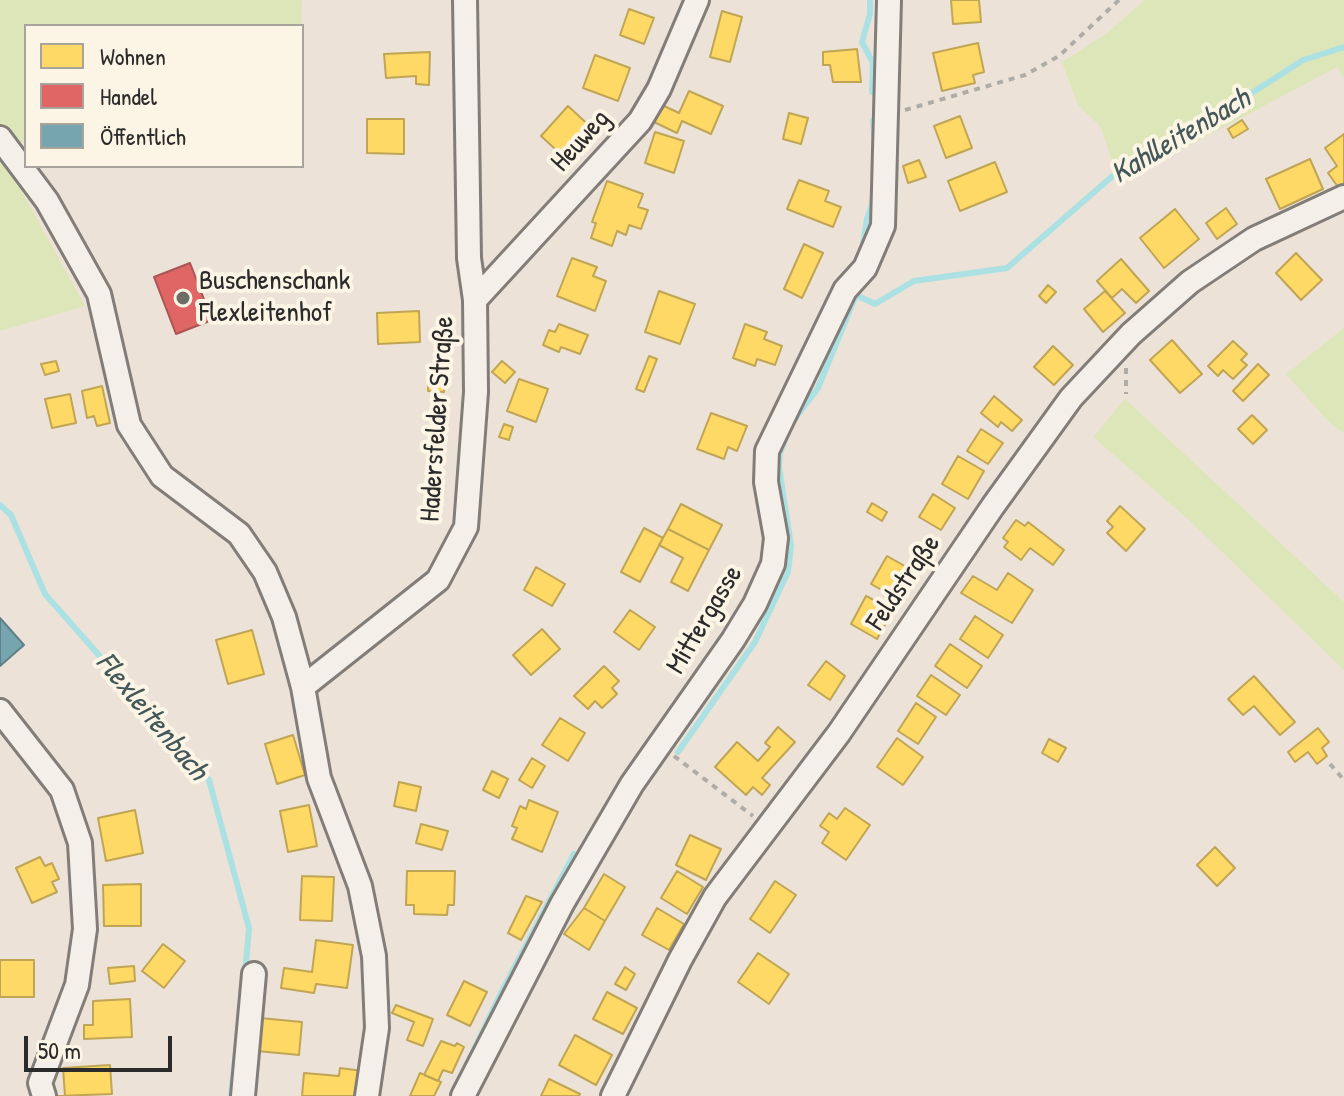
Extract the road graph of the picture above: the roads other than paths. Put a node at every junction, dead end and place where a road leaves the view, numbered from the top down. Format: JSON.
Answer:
{"nodes":[{"id":1,"x":465,"y":0,"type":"edge"},
{"id":2,"x":697,"y":0,"type":"edge"},
{"id":3,"x":889,"y":0,"type":"edge"},
{"id":4,"x":0,"y":138,"type":"edge"},
{"id":5,"x":1344,"y":197,"type":"edge"},
{"id":6,"x":475,"y":300,"type":"junction"},
{"id":7,"x":303,"y":687,"type":"junction"},
{"id":8,"x":0,"y":711,"type":"edge"},
{"id":9,"x":254,"y":974,"type":"dead end"},
{"id":10,"x":44,"y":1096,"type":"edge"},
{"id":11,"x":243,"y":1096,"type":"edge"},
{"id":12,"x":367,"y":1096,"type":"edge"},
{"id":13,"x":463,"y":1096,"type":"edge"},
{"id":14,"x":613,"y":1096,"type":"edge"}],
"edges":[{"from":1,"to":6,"type":"street","name":"Hadersfelder Straße"},
{"from":2,"to":6,"type":"street","name":"Heuweg"},
{"from":3,"to":13,"type":"street","name":"Mittergasse"},
{"from":4,"to":7,"type":"street"},
{"from":5,"to":14,"type":"street","name":"Feldstraße"},
{"from":6,"to":7,"type":"street","name":"Hadersfelder Straße"},
{"from":7,"to":12,"type":"street"},
{"from":8,"to":10,"type":"street"},
{"from":9,"to":11,"type":"street"}]}
